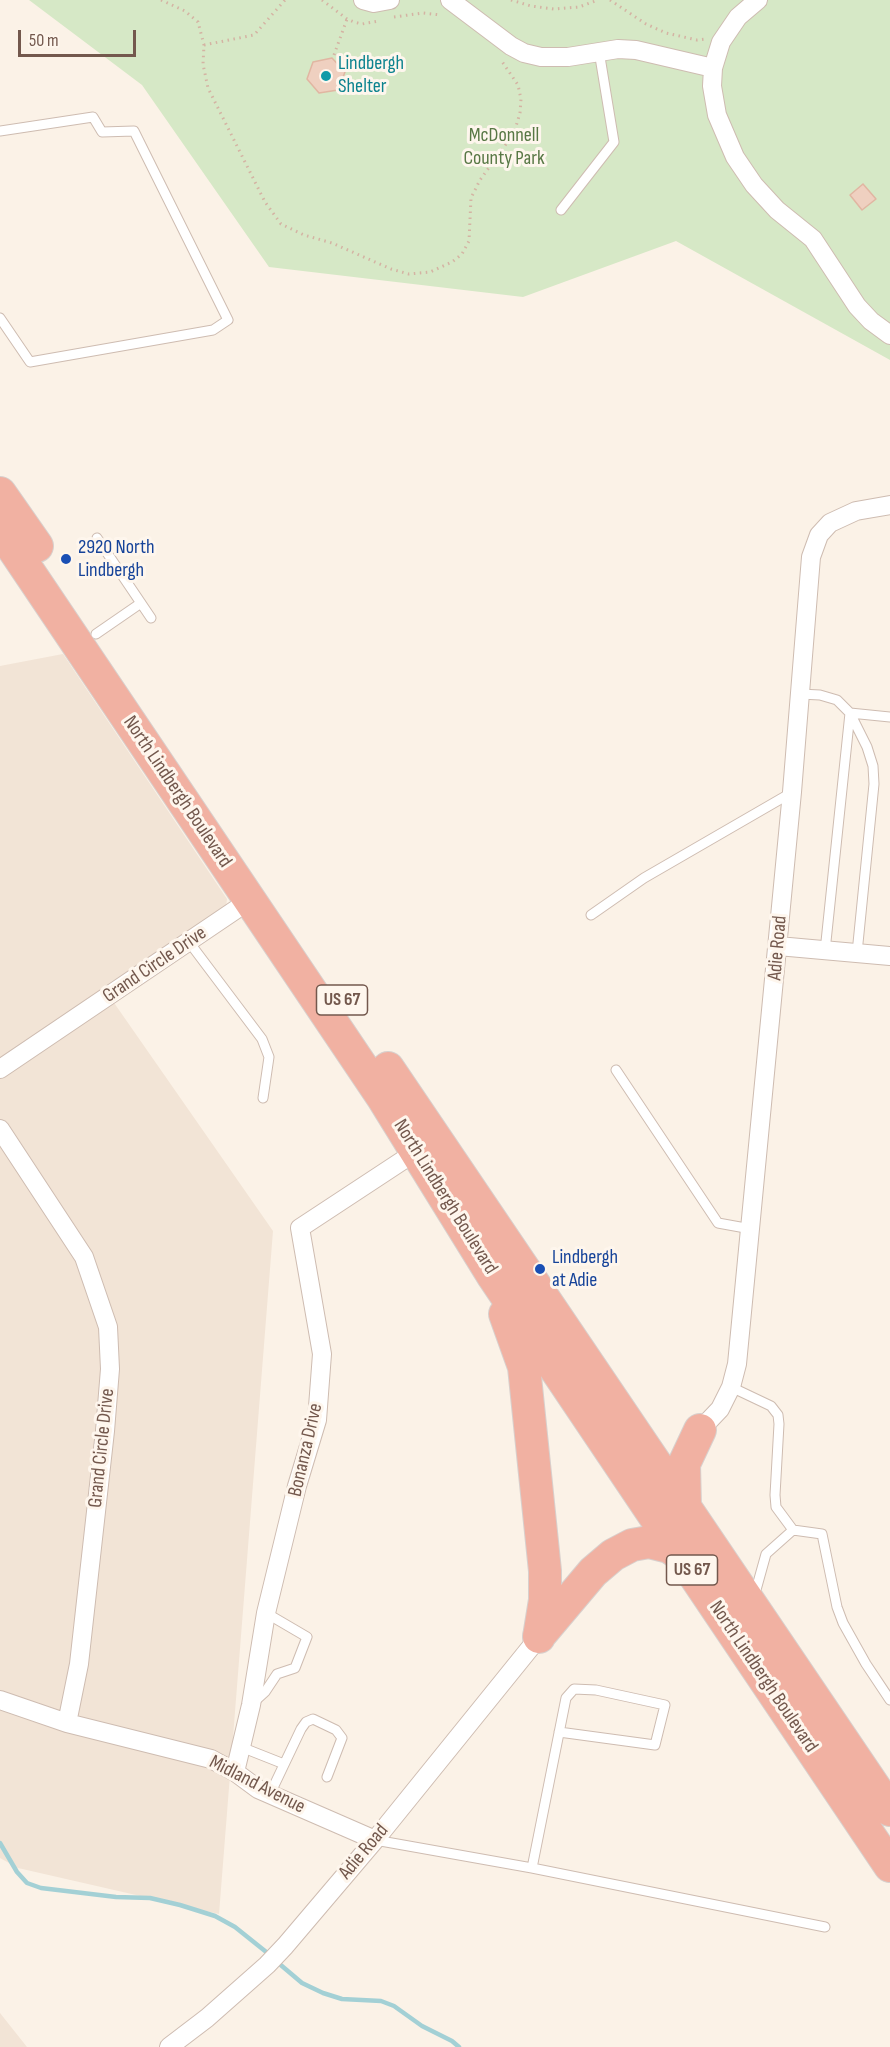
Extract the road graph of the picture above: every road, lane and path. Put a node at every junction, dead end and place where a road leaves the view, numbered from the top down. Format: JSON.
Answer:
{"nodes":[{"id":1,"x":162,"y":0,"type":"edge"},
{"id":2,"x":285,"y":0,"type":"edge"},
{"id":3,"x":322,"y":0,"type":"edge"},
{"id":4,"x":363,"y":0,"type":"edge"},
{"id":5,"x":390,"y":0,"type":"edge"},
{"id":6,"x":511,"y":0,"type":"edge"},
{"id":7,"x":598,"y":0,"type":"edge"},
{"id":8,"x":610,"y":0,"type":"edge"},
{"id":9,"x":758,"y":0,"type":"edge"},
{"id":10,"x":449,"y":9,"type":"edge"},
{"id":11,"x":346,"y":19,"type":"junction"},
{"id":12,"x":722,"y":42,"type":"junction"},
{"id":13,"x":204,"y":45,"type":"junction"},
{"id":14,"x":599,"y":51,"type":"junction"},
{"id":15,"x":334,"y":55,"type":"dead end"},
{"id":16,"x":499,"y":58,"type":"dead end"},
{"id":17,"x":713,"y":68,"type":"junction"},
{"id":18,"x":0,"y":131,"type":"edge"},
{"id":19,"x":561,"y":210,"type":"dead end"},
{"id":20,"x":0,"y":318,"type":"edge"},
{"id":21,"x":890,"y":335,"type":"edge"},
{"id":22,"x":0,"y":493,"type":"edge"},
{"id":23,"x":890,"y":505,"type":"edge"},
{"id":24,"x":0,"y":529,"type":"edge"},
{"id":25,"x":97,"y":538,"type":"dead end"},
{"id":26,"x":141,"y":603,"type":"junction"},
{"id":27,"x":151,"y":618,"type":"dead end"},
{"id":28,"x":96,"y":634,"type":"junction"},
{"id":29,"x":800,"y":694,"type":"junction"},
{"id":30,"x":850,"y":713,"type":"junction"},
{"id":31,"x":890,"y":717,"type":"edge"},
{"id":32,"x":792,"y":792,"type":"junction"},
{"id":33,"x":250,"y":900,"type":"junction"},
{"id":34,"x":591,"y":915,"type":"dead end"},
{"id":35,"x":189,"y":942,"type":"junction"},
{"id":36,"x":778,"y":946,"type":"junction"},
{"id":37,"x":825,"y":951,"type":"junction"},
{"id":38,"x":857,"y":953,"type":"junction"},
{"id":39,"x":890,"y":956,"type":"edge"},
{"id":40,"x":0,"y":1069,"type":"edge"},
{"id":41,"x":616,"y":1070,"type":"dead end"},
{"id":42,"x":263,"y":1098,"type":"dead end"},
{"id":43,"x":0,"y":1130,"type":"edge"},
{"id":44,"x":417,"y":1151,"type":"junction"},
{"id":45,"x":751,"y":1229,"type":"junction"},
{"id":46,"x":493,"y":1275,"type":"junction"},
{"id":47,"x":731,"y":1386,"type":"junction"},
{"id":48,"x":634,"y":1430,"type":"junction"},
{"id":49,"x":700,"y":1430,"type":"junction"},
{"id":50,"x":685,"y":1506,"type":"junction"},
{"id":51,"x":793,"y":1530,"type":"junction"},
{"id":52,"x":681,"y":1555,"type":"junction"},
{"id":53,"x":753,"y":1605,"type":"junction"},
{"id":54,"x":266,"y":1613,"type":"junction"},
{"id":55,"x":539,"y":1637,"type":"junction"},
{"id":56,"x":0,"y":1700,"type":"edge"},
{"id":57,"x":890,"y":1700,"type":"edge"},
{"id":58,"x":251,"y":1705,"type":"junction"},
{"id":59,"x":67,"y":1723,"type":"junction"},
{"id":60,"x":559,"y":1732,"type":"junction"},
{"id":61,"x":241,"y":1747,"type":"junction"},
{"id":62,"x":284,"y":1764,"type":"junction"},
{"id":63,"x":235,"y":1772,"type":"junction"},
{"id":64,"x":327,"y":1777,"type":"dead end"},
{"id":65,"x":270,"y":1794,"type":"junction"},
{"id":66,"x":890,"y":1810,"type":"edge"},
{"id":67,"x":375,"y":1840,"type":"junction"},
{"id":68,"x":890,"y":1866,"type":"edge"},
{"id":69,"x":532,"y":1868,"type":"junction"},
{"id":70,"x":825,"y":1927,"type":"dead end"},
{"id":71,"x":169,"y":2047,"type":"edge"}],
"edges":[{"from":1,"to":13,"type":"path"},
{"from":2,"to":13,"type":"path"},
{"from":3,"to":11,"type":"path"},
{"from":4,"to":5,"type":"street"},
{"from":6,"to":7,"type":"path"},
{"from":8,"to":12,"type":"path"},
{"from":9,"to":12,"type":"street"},
{"from":10,"to":11,"type":"path"},
{"from":10,"to":14,"type":"street"},
{"from":11,"to":15,"type":"path"},
{"from":12,"to":17,"type":"street"},
{"from":13,"to":16,"type":"path"},
{"from":14,"to":17,"type":"street"},
{"from":14,"to":19,"type":"lane"},
{"from":17,"to":21,"type":"street"},
{"from":18,"to":20,"type":"lane"},
{"from":22,"to":28,"type":"highway","name":"North Lindbergh Boulevard","number":"US 67"},
{"from":23,"to":29,"type":"street","name":"Adie Road"},
{"from":24,"to":33,"type":"highway","name":"North Lindbergh Boulevard","number":"US 67"},
{"from":25,"to":26,"type":"lane"},
{"from":26,"to":27,"type":"lane"},
{"from":26,"to":28,"type":"lane"},
{"from":28,"to":48,"type":"highway","name":"North Lindbergh Boulevard","number":"US 67"},
{"from":29,"to":30,"type":"lane"},
{"from":29,"to":32,"type":"street","name":"Adie Road"},
{"from":30,"to":31,"type":"lane"},
{"from":30,"to":37,"type":"lane"},
{"from":30,"to":38,"type":"lane"},
{"from":32,"to":34,"type":"lane"},
{"from":32,"to":36,"type":"street","name":"Adie Road"},
{"from":33,"to":35,"type":"street","name":"Grand Circle Drive"},
{"from":33,"to":44,"type":"highway","name":"North Lindbergh Boulevard","number":"US 67"},
{"from":35,"to":40,"type":"street","name":"Grand Circle Drive"},
{"from":35,"to":42,"type":"lane"},
{"from":36,"to":37,"type":"street"},
{"from":36,"to":45,"type":"street","name":"Adie Road"},
{"from":37,"to":38,"type":"street"},
{"from":38,"to":39,"type":"street"},
{"from":41,"to":45,"type":"lane"},
{"from":43,"to":59,"type":"street","name":"Grand Circle Drive"},
{"from":44,"to":46,"type":"highway","name":"North Lindbergh Boulevard","number":"US 67"},
{"from":44,"to":54,"type":"street","name":"Bonanza Drive"},
{"from":45,"to":47,"type":"street","name":"Adie Road"},
{"from":46,"to":52,"type":"highway","name":"North Lindbergh Boulevard","number":"US 67"},
{"from":46,"to":55,"type":"highway"},
{"from":47,"to":49,"type":"street","name":"Adie Road"},
{"from":47,"to":51,"type":"lane"},
{"from":48,"to":49,"type":"highway"},
{"from":48,"to":50,"type":"highway","name":"North Lindbergh Boulevard","number":"US 67"},
{"from":49,"to":50,"type":"highway"},
{"from":50,"to":53,"type":"highway","name":"North Lindbergh Boulevard","number":"US 67"},
{"from":51,"to":53,"type":"lane"},
{"from":51,"to":57,"type":"lane"},
{"from":52,"to":55,"type":"highway"},
{"from":52,"to":68,"type":"highway","name":"North Lindbergh Boulevard","number":"US 67"},
{"from":53,"to":66,"type":"highway","name":"North Lindbergh Boulevard","number":"US 67"},
{"from":54,"to":58,"type":"street","name":"Bonanza Drive"},
{"from":54,"to":58,"type":"lane"},
{"from":55,"to":67,"type":"street","name":"Adie Road"},
{"from":56,"to":59,"type":"street"},
{"from":58,"to":61,"type":"street","name":"Bonanza Drive"},
{"from":59,"to":63,"type":"street","name":"Midland Avenue"},
{"from":60,"to":60,"type":"lane"},
{"from":60,"to":69,"type":"lane"},
{"from":61,"to":62,"type":"lane"},
{"from":61,"to":63,"type":"street","name":"Bonanza Drive"},
{"from":62,"to":64,"type":"lane"},
{"from":62,"to":65,"type":"lane"},
{"from":63,"to":65,"type":"street","name":"Midland Avenue"},
{"from":65,"to":67,"type":"street","name":"Midland Avenue"},
{"from":67,"to":69,"type":"lane"},
{"from":67,"to":71,"type":"street","name":"Adie Road"},
{"from":69,"to":70,"type":"lane"}]}
